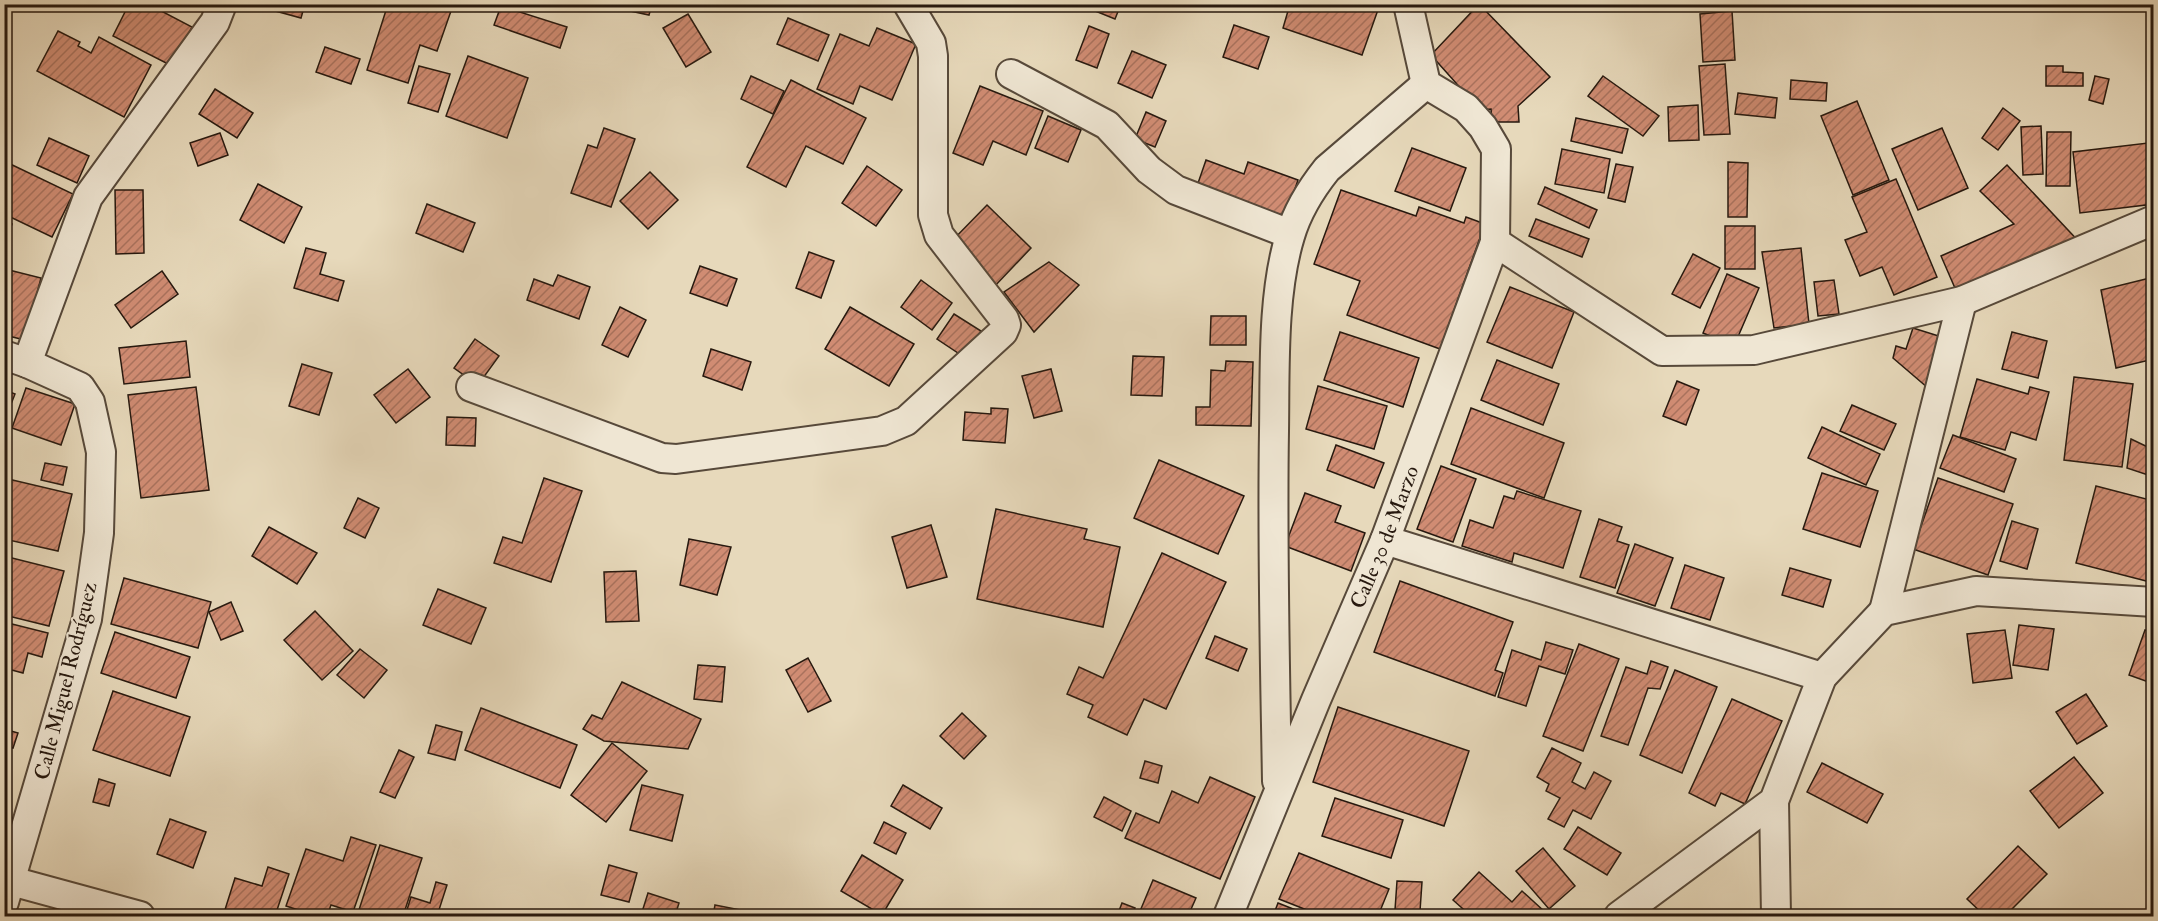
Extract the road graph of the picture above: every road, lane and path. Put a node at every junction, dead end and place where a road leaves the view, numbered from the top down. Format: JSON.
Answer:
{"nodes":[{"id":1,"x":222,"y":4,"type":"edge"},
{"id":2,"x":908,"y":4,"type":"edge"},
{"id":3,"x":1408,"y":4,"type":"edge"},
{"id":4,"x":1011,"y":74,"type":"dead end"},
{"id":5,"x":1426,"y":84,"type":"junction"},
{"id":6,"x":2154,"y":220,"type":"edge"},
{"id":7,"x":1290,"y":234,"type":"junction"},
{"id":8,"x":1495,"y":242,"type":"junction"},
{"id":9,"x":1962,"y":301,"type":"junction"},
{"id":10,"x":16,"y":359,"type":"edge"},
{"id":11,"x":471,"y":387,"type":"dead end"},
{"id":12,"x":1385,"y":540,"type":"junction"},
{"id":13,"x":2154,"y":602,"type":"edge"},
{"id":14,"x":1884,"y":610,"type":"junction"},
{"id":15,"x":1822,"y":677,"type":"junction"},
{"id":16,"x":1277,"y":794,"type":"junction"},
{"id":17,"x":1773,"y":801,"type":"junction"},
{"id":18,"x":7,"y":888,"type":"edge"},
{"id":19,"x":140,"y":916,"type":"edge"},
{"id":20,"x":1228,"y":916,"type":"edge"},
{"id":21,"x":1619,"y":916,"type":"edge"},
{"id":22,"x":1776,"y":916,"type":"edge"}],
"edges":[{"from":1,"to":10,"type":"street"},
{"from":2,"to":11,"type":"street"},
{"from":3,"to":5,"type":"street"},
{"from":4,"to":7,"type":"street"},
{"from":5,"to":7,"type":"street"},
{"from":5,"to":8,"type":"street","name":"Calle 30 de Marzo"},
{"from":6,"to":9,"type":"street"},
{"from":7,"to":16,"type":"street"},
{"from":8,"to":9,"type":"street"},
{"from":8,"to":12,"type":"street","name":"Calle 30 de Marzo"},
{"from":9,"to":14,"type":"street"},
{"from":10,"to":18,"type":"street","name":"Calle Miguel Rodríguez"},
{"from":12,"to":15,"type":"street"},
{"from":12,"to":16,"type":"street","name":"Calle 30 de Marzo"},
{"from":13,"to":14,"type":"street"},
{"from":14,"to":15,"type":"street"},
{"from":15,"to":17,"type":"street"},
{"from":16,"to":20,"type":"street","name":"Calle 30 de Marzo"},
{"from":17,"to":21,"type":"street"},
{"from":17,"to":22,"type":"street"},
{"from":18,"to":19,"type":"street"}]}
